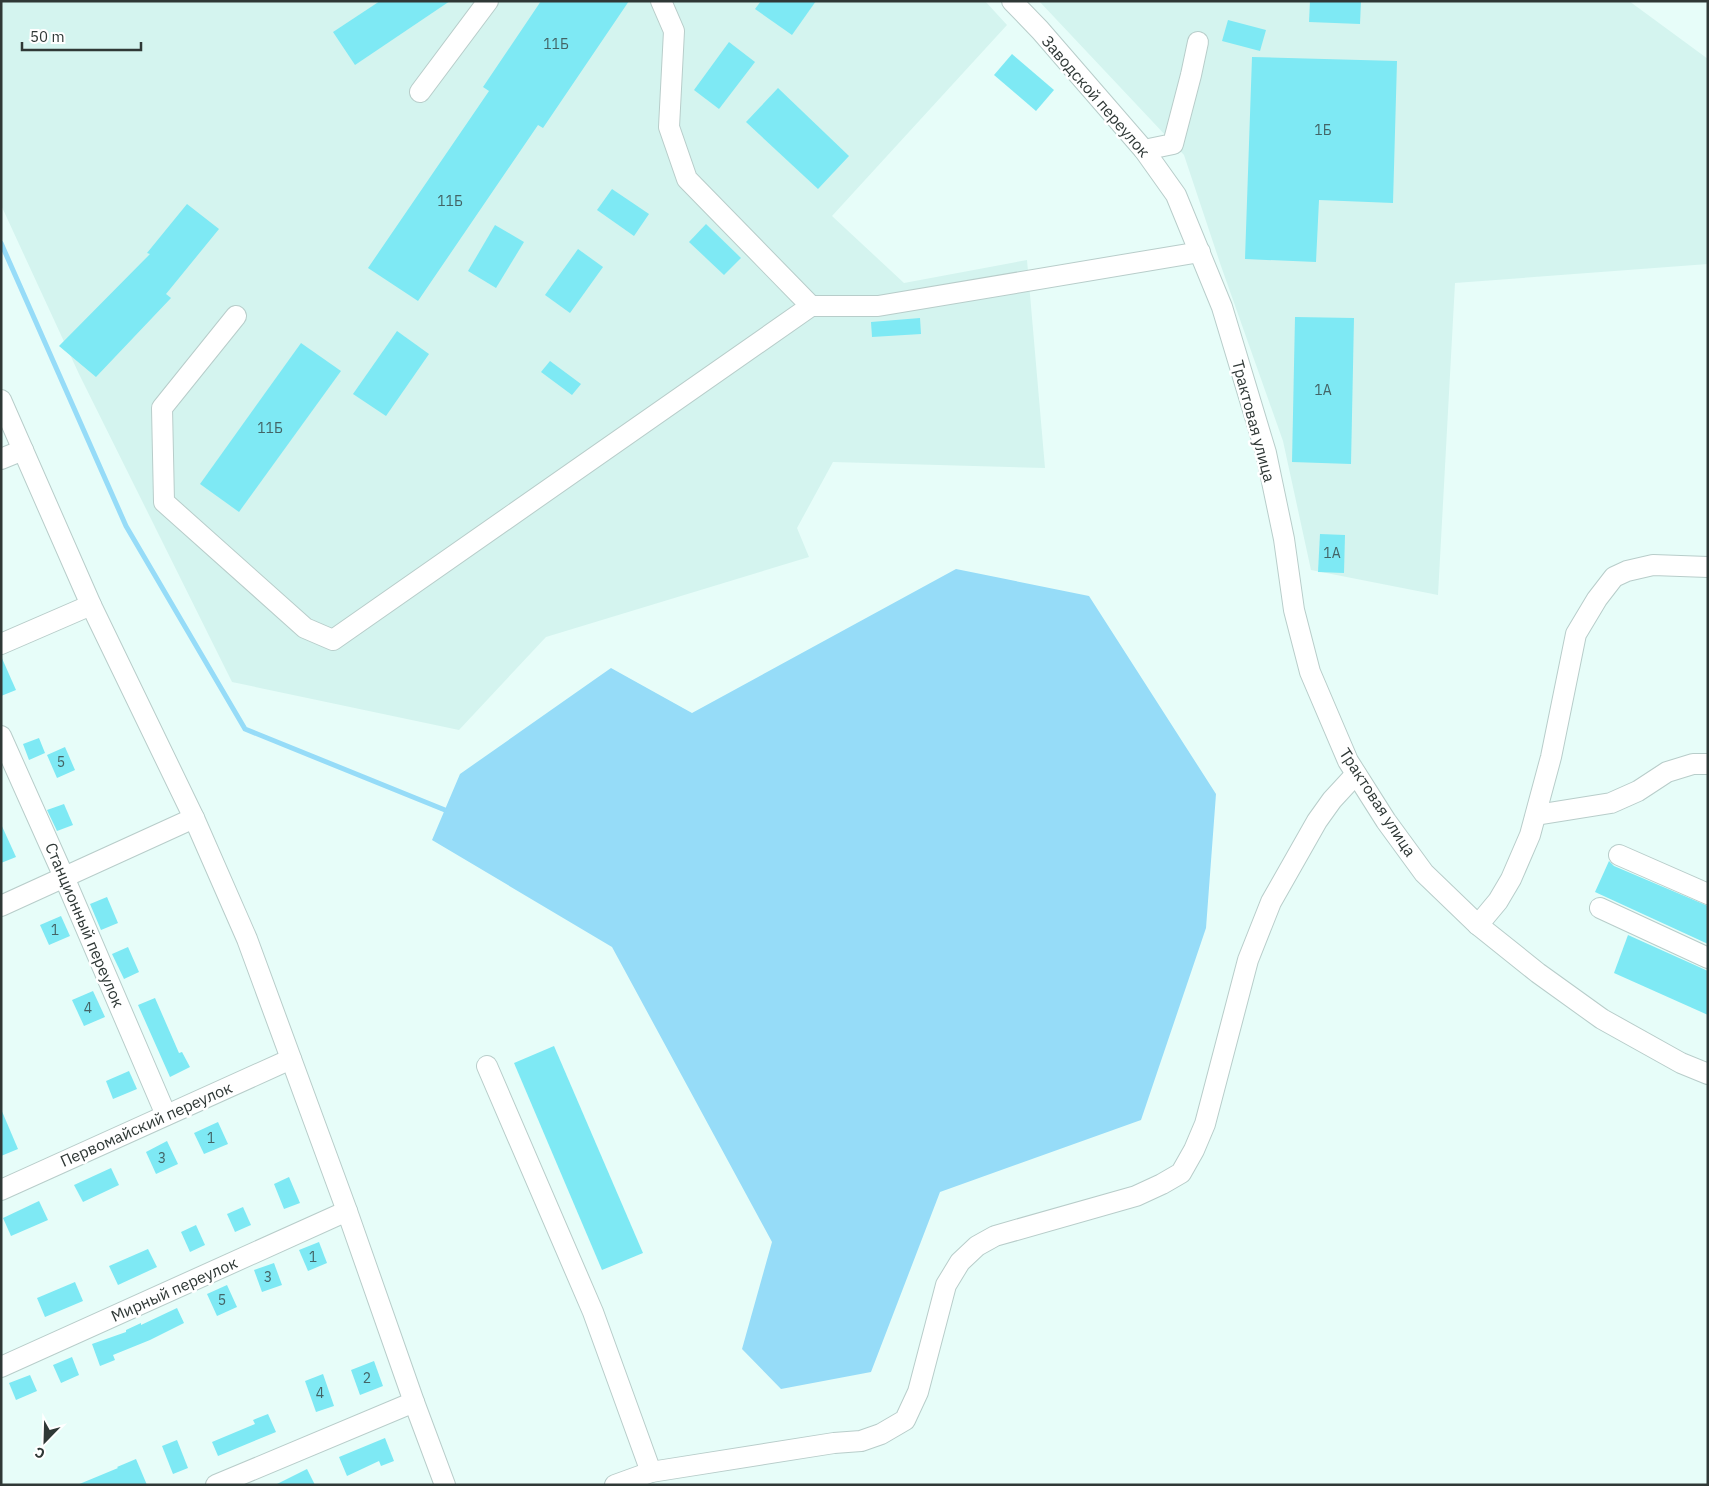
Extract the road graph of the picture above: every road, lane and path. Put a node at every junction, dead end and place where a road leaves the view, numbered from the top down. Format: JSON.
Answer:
{"nodes":[{"id":1,"x":488,"y":1,"type":"edge"},
{"id":2,"x":661,"y":1,"type":"edge"},
{"id":3,"x":1012,"y":1,"type":"edge"},
{"id":4,"x":1198,"y":42,"type":"dead end"},
{"id":5,"x":420,"y":92,"type":"dead end"},
{"id":6,"x":1144,"y":150,"type":"junction"},
{"id":7,"x":1176,"y":195,"type":"joint"},
{"id":8,"x":1200,"y":252,"type":"junction"},
{"id":9,"x":811,"y":306,"type":"junction"},
{"id":10,"x":236,"y":316,"type":"dead end"},
{"id":11,"x":1,"y":400,"type":"edge"},
{"id":12,"x":23,"y":450,"type":"junction"},
{"id":13,"x":1,"y":459,"type":"edge"},
{"id":14,"x":1708,"y":566,"type":"edge"},
{"id":15,"x":90,"y":605,"type":"junction"},
{"id":16,"x":1,"y":644,"type":"edge"},
{"id":17,"x":1,"y":736,"type":"edge"},
{"id":18,"x":1708,"y":764,"type":"edge"},
{"id":19,"x":1356,"y":774,"type":"junction"},
{"id":20,"x":1536,"y":815,"type":"junction"},
{"id":21,"x":194,"y":818,"type":"junction"},
{"id":22,"x":1619,"y":855,"type":"dead end"},
{"id":23,"x":64,"y":877,"type":"junction"},
{"id":24,"x":1708,"y":894,"type":"edge"},
{"id":25,"x":1,"y":906,"type":"edge"},
{"id":26,"x":1600,"y":908,"type":"dead end"},
{"id":27,"x":1478,"y":925,"type":"junction"},
{"id":28,"x":1708,"y":958,"type":"edge"},
{"id":29,"x":291,"y":1059,"type":"junction"},
{"id":30,"x":487,"y":1066,"type":"dead end"},
{"id":31,"x":1708,"y":1074,"type":"edge"},
{"id":32,"x":166,"y":1115,"type":"junction"},
{"id":33,"x":1,"y":1190,"type":"edge"},
{"id":34,"x":347,"y":1212,"type":"junction"},
{"id":35,"x":1,"y":1367,"type":"edge"},
{"id":36,"x":414,"y":1402,"type":"junction"},
{"id":37,"x":651,"y":1472,"type":"junction"},
{"id":38,"x":216,"y":1485,"type":"edge"},
{"id":39,"x":445,"y":1485,"type":"edge"},
{"id":40,"x":615,"y":1485,"type":"edge"}],
"edges":[{"from":1,"to":5,"type":"street"},
{"from":2,"to":9,"type":"street"},
{"from":3,"to":6,"type":"street","name":"Заводской переулок"},
{"from":4,"to":6,"type":"street"},
{"from":6,"to":7,"type":"street","name":"Заводской переулок"},
{"from":7,"to":8,"type":"street","name":"Трактовая улица"},
{"from":8,"to":9,"type":"street"},
{"from":8,"to":19,"type":"street","name":"Трактовая улица"},
{"from":9,"to":10,"type":"street"},
{"from":11,"to":12,"type":"street"},
{"from":12,"to":13,"type":"street"},
{"from":12,"to":15,"type":"street"},
{"from":14,"to":20,"type":"street"},
{"from":15,"to":16,"type":"street"},
{"from":15,"to":21,"type":"street"},
{"from":17,"to":23,"type":"street","name":"Станционный переулок"},
{"from":18,"to":20,"type":"street"},
{"from":19,"to":27,"type":"street","name":"Трактовая улица"},
{"from":19,"to":37,"type":"street"},
{"from":20,"to":27,"type":"street"},
{"from":21,"to":23,"type":"street"},
{"from":21,"to":29,"type":"street"},
{"from":22,"to":24,"type":"street"},
{"from":23,"to":25,"type":"street"},
{"from":23,"to":32,"type":"street","name":"Станционный переулок"},
{"from":26,"to":28,"type":"street"},
{"from":27,"to":31,"type":"street","name":"Трактовая улица"},
{"from":29,"to":32,"type":"street","name":"Первомайский переулок"},
{"from":29,"to":34,"type":"street"},
{"from":30,"to":37,"type":"street"},
{"from":32,"to":33,"type":"street","name":"Первомайский переулок"},
{"from":34,"to":35,"type":"street","name":"Мирный переулок"},
{"from":34,"to":36,"type":"street"},
{"from":36,"to":38,"type":"street"},
{"from":36,"to":39,"type":"street"},
{"from":37,"to":40,"type":"street"}]}
